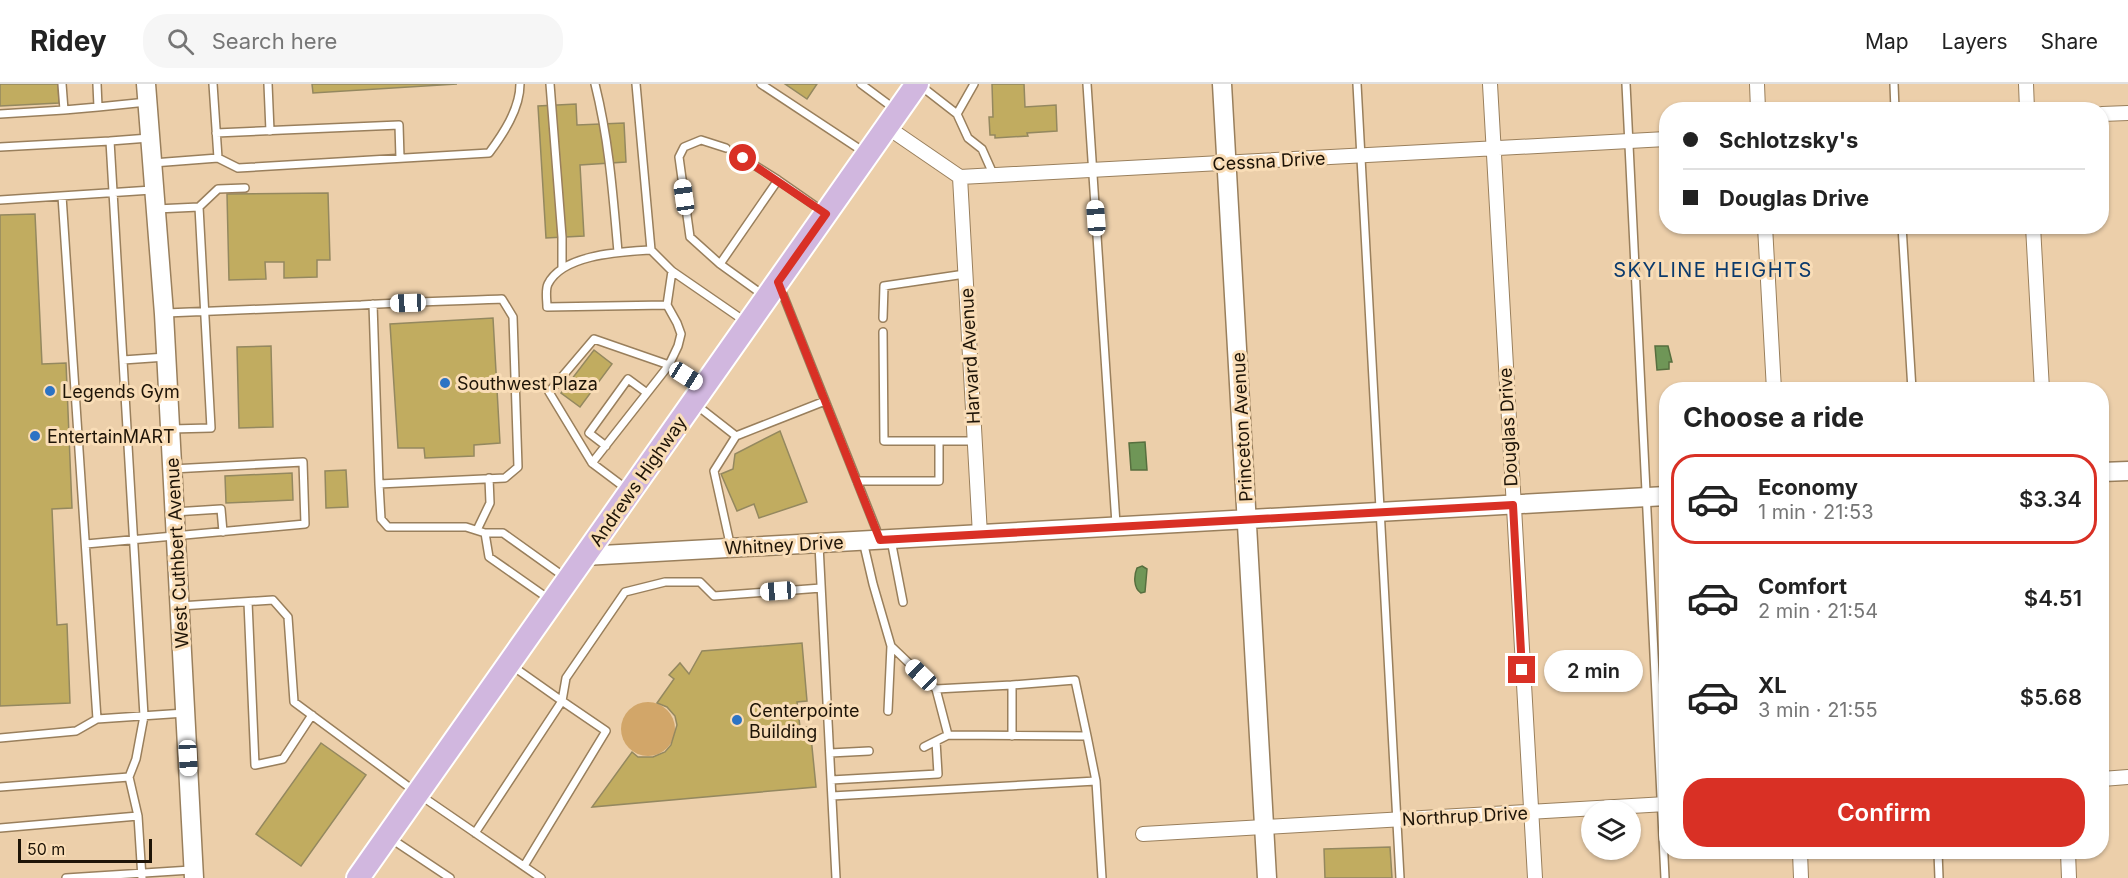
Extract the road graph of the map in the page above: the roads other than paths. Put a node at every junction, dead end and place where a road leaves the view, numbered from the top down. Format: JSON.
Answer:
{"nodes":[{"id":1,"x":62,"y":84,"type":"edge"},
{"id":2,"x":97,"y":84,"type":"edge"},
{"id":3,"x":213,"y":84,"type":"edge"},
{"id":4,"x":268,"y":84,"type":"edge"},
{"id":5,"x":520,"y":84,"type":"edge"},
{"id":6,"x":550,"y":84,"type":"edge"},
{"id":7,"x":595,"y":84,"type":"edge"},
{"id":8,"x":636,"y":84,"type":"edge"},
{"id":9,"x":761,"y":84,"type":"edge"},
{"id":10,"x":861,"y":84,"type":"edge"},
{"id":11,"x":918,"y":84,"type":"edge"},
{"id":12,"x":974,"y":84,"type":"edge"},
{"id":13,"x":1087,"y":84,"type":"edge"},
{"id":14,"x":1222,"y":84,"type":"edge"},
{"id":15,"x":1357,"y":84,"type":"edge"},
{"id":16,"x":1490,"y":84,"type":"edge"},
{"id":17,"x":1626,"y":84,"type":"edge"},
{"id":18,"x":1757,"y":84,"type":"edge"},
{"id":19,"x":1894,"y":84,"type":"edge"},
{"id":20,"x":2026,"y":84,"type":"edge"},
{"id":21,"x":146,"y":93,"type":"edge"},
{"id":22,"x":1758,"y":102,"type":"edge"},
{"id":23,"x":1895,"y":102,"type":"edge"},
{"id":24,"x":2027,"y":102,"type":"edge"},
{"id":25,"x":98,"y":107,"type":"junction"},
{"id":26,"x":63,"y":110,"type":"junction"},
{"id":27,"x":2128,"y":113,"type":"edge"},
{"id":28,"x":0,"y":114,"type":"edge"},
{"id":29,"x":957,"y":114,"type":"junction"},
{"id":30,"x":2109,"y":114,"type":"edge"},
{"id":31,"x":893,"y":119,"type":"junction"},
{"id":32,"x":270,"y":131,"type":"junction"},
{"id":33,"x":216,"y":133,"type":"junction"},
{"id":34,"x":151,"y":138,"type":"junction"},
{"id":35,"x":1659,"y":139,"type":"edge"},
{"id":36,"x":110,"y":141,"type":"junction"},
{"id":37,"x":1629,"y":141,"type":"junction"},
{"id":38,"x":0,"y":147,"type":"edge"},
{"id":39,"x":726,"y":148,"type":"dead end"},
{"id":40,"x":1493,"y":148,"type":"junction"},
{"id":41,"x":868,"y":155,"type":"junction"},
{"id":42,"x":1361,"y":156,"type":"junction"},
{"id":43,"x":218,"y":158,"type":"junction"},
{"id":44,"x":400,"y":158,"type":"junction"},
{"id":45,"x":743,"y":158,"type":"dead end"},
{"id":46,"x":153,"y":163,"type":"junction"},
{"id":47,"x":1226,"y":164,"type":"junction"},
{"id":48,"x":1093,"y":170,"type":"junction"},
{"id":49,"x":994,"y":176,"type":"junction"},
{"id":50,"x":960,"y":177,"type":"junction"},
{"id":51,"x":778,"y":180,"type":"junction"},
{"id":52,"x":245,"y":188,"type":"dead end"},
{"id":53,"x":155,"y":190,"type":"junction"},
{"id":54,"x":113,"y":193,"type":"junction"},
{"id":55,"x":62,"y":196,"type":"junction"},
{"id":56,"x":0,"y":200,"type":"edge"},
{"id":57,"x":199,"y":207,"type":"junction"},
{"id":58,"x":156,"y":209,"type":"junction"},
{"id":59,"x":826,"y":214,"type":"junction"},
{"id":60,"x":1765,"y":234,"type":"edge"},
{"id":61,"x":1902,"y":234,"type":"edge"},
{"id":62,"x":2033,"y":234,"type":"edge"},
{"id":63,"x":651,"y":250,"type":"junction"},
{"id":64,"x":618,"y":252,"type":"junction"},
{"id":65,"x":720,"y":264,"type":"junction"},
{"id":66,"x":562,"y":267,"type":"junction"},
{"id":67,"x":672,"y":271,"type":"junction"},
{"id":68,"x":965,"y":274,"type":"junction"},
{"id":69,"x":772,"y":290,"type":"junction"},
{"id":70,"x":373,"y":304,"type":"junction"},
{"id":71,"x":667,"y":305,"type":"junction"},
{"id":72,"x":205,"y":312,"type":"junction"},
{"id":73,"x":164,"y":314,"type":"junction"},
{"id":74,"x":883,"y":318,"type":"dead end"},
{"id":75,"x":748,"y":324,"type":"junction"},
{"id":76,"x":883,"y":332,"type":"dead end"},
{"id":77,"x":166,"y":357,"type":"junction"},
{"id":78,"x":123,"y":360,"type":"junction"},
{"id":79,"x":669,"y":365,"type":"junction"},
{"id":80,"x":1774,"y":382,"type":"edge"},
{"id":81,"x":1912,"y":382,"type":"edge"},
{"id":82,"x":2042,"y":382,"type":"edge"},
{"id":83,"x":647,"y":393,"type":"junction"},
{"id":84,"x":698,"y":395,"type":"junction"},
{"id":85,"x":825,"y":401,"type":"junction"},
{"id":86,"x":170,"y":429,"type":"junction"},
{"id":87,"x":736,"y":436,"type":"junction"},
{"id":88,"x":939,"y":441,"type":"junction"},
{"id":89,"x":974,"y":441,"type":"junction"},
{"id":90,"x":606,"y":446,"type":"junction"},
{"id":91,"x":592,"y":463,"type":"junction"},
{"id":92,"x":172,"y":469,"type":"junction"},
{"id":93,"x":2128,"y":471,"type":"edge"},
{"id":94,"x":2109,"y":472,"type":"edge"},
{"id":95,"x":489,"y":478,"type":"junction"},
{"id":96,"x":857,"y":481,"type":"junction"},
{"id":97,"x":379,"y":484,"type":"junction"},
{"id":98,"x":630,"y":492,"type":"junction"},
{"id":99,"x":1659,"y":496,"type":"edge"},
{"id":100,"x":1646,"y":497,"type":"junction"},
{"id":101,"x":1513,"y":505,"type":"junction"},
{"id":102,"x":174,"y":512,"type":"junction"},
{"id":103,"x":1380,"y":512,"type":"junction"},
{"id":104,"x":1247,"y":519,"type":"junction"},
{"id":105,"x":1116,"y":526,"type":"junction"},
{"id":106,"x":223,"y":531,"type":"junction"},
{"id":107,"x":477,"y":531,"type":"junction"},
{"id":108,"x":485,"y":533,"type":"junction"},
{"id":109,"x":980,"y":535,"type":"junction"},
{"id":110,"x":176,"y":536,"type":"junction"},
{"id":111,"x":133,"y":540,"type":"junction"},
{"id":112,"x":878,"y":540,"type":"junction"},
{"id":113,"x":819,"y":543,"type":"junction"},
{"id":114,"x":86,"y":544,"type":"junction"},
{"id":115,"x":731,"y":548,"type":"junction"},
{"id":116,"x":584,"y":556,"type":"junction"},
{"id":117,"x":568,"y":579,"type":"junction"},
{"id":118,"x":821,"y":588,"type":"junction"},
{"id":119,"x":553,"y":601,"type":"junction"},
{"id":120,"x":248,"y":602,"type":"junction"},
{"id":121,"x":903,"y":602,"type":"dead end"},
{"id":122,"x":180,"y":606,"type":"junction"},
{"id":123,"x":891,"y":646,"type":"junction"},
{"id":124,"x":509,"y":663,"type":"junction"},
{"id":125,"x":1012,"y":685,"type":"junction"},
{"id":126,"x":936,"y":689,"type":"junction"},
{"id":127,"x":562,"y":701,"type":"junction"},
{"id":128,"x":888,"y":711,"type":"dead end"},
{"id":129,"x":185,"y":713,"type":"junction"},
{"id":130,"x":144,"y":716,"type":"junction"},
{"id":131,"x":312,"y":716,"type":"junction"},
{"id":132,"x":97,"y":719,"type":"junction"},
{"id":133,"x":1659,"y":719,"type":"edge"},
{"id":134,"x":948,"y":735,"type":"junction"},
{"id":135,"x":1012,"y":736,"type":"junction"},
{"id":136,"x":1087,"y":736,"type":"junction"},
{"id":137,"x":0,"y":738,"type":"edge"},
{"id":138,"x":936,"y":741,"type":"junction"},
{"id":139,"x":924,"y":747,"type":"dead end"},
{"id":140,"x":869,"y":751,"type":"dead end"},
{"id":141,"x":830,"y":753,"type":"junction"},
{"id":142,"x":129,"y":777,"type":"junction"},
{"id":143,"x":2128,"y":777,"type":"edge"},
{"id":144,"x":2109,"y":778,"type":"edge"},
{"id":145,"x":831,"y":780,"type":"junction"},
{"id":146,"x":1096,"y":781,"type":"junction"},
{"id":147,"x":0,"y":787,"type":"edge"},
{"id":148,"x":417,"y":793,"type":"junction"},
{"id":149,"x":832,"y":796,"type":"junction"},
{"id":150,"x":1659,"y":804,"type":"edge"},
{"id":151,"x":1530,"y":812,"type":"junction"},
{"id":152,"x":138,"y":816,"type":"junction"},
{"id":153,"x":1396,"y":819,"type":"junction"},
{"id":154,"x":1264,"y":826,"type":"junction"},
{"id":155,"x":0,"y":828,"type":"edge"},
{"id":156,"x":475,"y":833,"type":"junction"},
{"id":157,"x":1143,"y":834,"type":"dead end"},
{"id":158,"x":387,"y":836,"type":"junction"},
{"id":159,"x":1665,"y":859,"type":"edge"},
{"id":160,"x":1800,"y":859,"type":"edge"},
{"id":161,"x":1938,"y":859,"type":"edge"},
{"id":162,"x":2068,"y":859,"type":"edge"},
{"id":163,"x":524,"y":866,"type":"junction"},
{"id":164,"x":194,"y":874,"type":"edge"},
{"id":165,"x":142,"y":876,"type":"edge"},
{"id":166,"x":66,"y":878,"type":"edge"},
{"id":167,"x":358,"y":878,"type":"edge"},
{"id":168,"x":450,"y":878,"type":"edge"},
{"id":169,"x":541,"y":878,"type":"edge"},
{"id":170,"x":836,"y":878,"type":"edge"},
{"id":171,"x":1102,"y":878,"type":"edge"},
{"id":172,"x":1266,"y":878,"type":"edge"},
{"id":173,"x":1400,"y":878,"type":"edge"},
{"id":174,"x":1535,"y":878,"type":"edge"},
{"id":175,"x":1665,"y":878,"type":"edge"},
{"id":176,"x":1801,"y":878,"type":"edge"},
{"id":177,"x":1939,"y":878,"type":"edge"},
{"id":178,"x":2069,"y":878,"type":"edge"}],
"edges":[{"from":1,"to":26,"type":"lane"},
{"from":2,"to":25,"type":"lane"},
{"from":3,"to":33,"type":"lane"},
{"from":4,"to":32,"type":"lane"},
{"from":5,"to":44,"type":"lane"},
{"from":6,"to":66,"type":"lane"},
{"from":7,"to":64,"type":"lane"},
{"from":8,"to":63,"type":"lane"},
{"from":9,"to":41,"type":"lane"},
{"from":10,"to":31,"type":"lane"},
{"from":11,"to":29,"type":"lane"},
{"from":11,"to":31,"type":"main road","name":"Andrews Highway"},
{"from":12,"to":29,"type":"lane"},
{"from":13,"to":48,"type":"lane"},
{"from":14,"to":47,"type":"street","name":"Princeton Avenue"},
{"from":15,"to":42,"type":"lane"},
{"from":16,"to":40,"type":"street","name":"Douglas Drive"},
{"from":17,"to":37,"type":"lane"},
{"from":18,"to":22,"type":"street"},
{"from":19,"to":23,"type":"lane"},
{"from":20,"to":24,"type":"street"},
{"from":21,"to":25,"type":"lane"},
{"from":21,"to":34,"type":"street","name":"West Cuthbert Avenue"},
{"from":25,"to":26,"type":"lane"},
{"from":26,"to":28,"type":"lane"},
{"from":27,"to":30,"type":"street"},
{"from":29,"to":49,"type":"lane"},
{"from":31,"to":41,"type":"main road","name":"Andrews Highway"},
{"from":31,"to":50,"type":"street"},
{"from":32,"to":33,"type":"lane"},
{"from":32,"to":44,"type":"lane"},
{"from":33,"to":43,"type":"lane"},
{"from":34,"to":36,"type":"lane"},
{"from":34,"to":46,"type":"street","name":"West Cuthbert Avenue"},
{"from":35,"to":37,"type":"street","name":"Cessna Drive"},
{"from":36,"to":38,"type":"lane"},
{"from":36,"to":54,"type":"lane"},
{"from":37,"to":40,"type":"street","name":"Cessna Drive"},
{"from":37,"to":100,"type":"lane"},
{"from":39,"to":65,"type":"lane"},
{"from":40,"to":42,"type":"street","name":"Cessna Drive"},
{"from":40,"to":101,"type":"street","name":"Douglas Drive"},
{"from":41,"to":59,"type":"main road","name":"Andrews Highway"},
{"from":42,"to":47,"type":"street","name":"Cessna Drive"},
{"from":42,"to":103,"type":"lane"},
{"from":43,"to":44,"type":"lane"},
{"from":43,"to":46,"type":"lane"},
{"from":45,"to":51,"type":"lane"},
{"from":46,"to":53,"type":"street","name":"West Cuthbert Avenue"},
{"from":47,"to":48,"type":"street","name":"Cessna Drive"},
{"from":47,"to":104,"type":"street","name":"Princeton Avenue"},
{"from":48,"to":49,"type":"street","name":"Cessna Drive"},
{"from":48,"to":105,"type":"lane"},
{"from":49,"to":50,"type":"street","name":"Cessna Drive"},
{"from":50,"to":68,"type":"street","name":"Harvard Avenue"},
{"from":51,"to":59,"type":"lane"},
{"from":51,"to":65,"type":"lane"},
{"from":52,"to":57,"type":"lane"},
{"from":53,"to":54,"type":"lane"},
{"from":53,"to":58,"type":"street","name":"West Cuthbert Avenue"},
{"from":54,"to":55,"type":"lane"},
{"from":54,"to":78,"type":"lane"},
{"from":55,"to":56,"type":"lane"},
{"from":55,"to":114,"type":"lane"},
{"from":57,"to":58,"type":"lane"},
{"from":57,"to":72,"type":"lane"},
{"from":58,"to":73,"type":"street","name":"West Cuthbert Avenue"},
{"from":59,"to":69,"type":"main road","name":"Andrews Highway"},
{"from":60,"to":80,"type":"street"},
{"from":61,"to":81,"type":"lane"},
{"from":62,"to":82,"type":"street"},
{"from":63,"to":64,"type":"lane"},
{"from":63,"to":67,"type":"lane"},
{"from":64,"to":66,"type":"lane"},
{"from":65,"to":69,"type":"lane"},
{"from":66,"to":71,"type":"lane"},
{"from":67,"to":71,"type":"lane"},
{"from":67,"to":75,"type":"lane"},
{"from":68,"to":74,"type":"lane"},
{"from":68,"to":89,"type":"street","name":"Harvard Avenue"},
{"from":69,"to":75,"type":"main road","name":"Andrews Highway"},
{"from":69,"to":85,"type":"lane"},
{"from":70,"to":72,"type":"lane"},
{"from":70,"to":95,"type":"lane"},
{"from":70,"to":97,"type":"lane"},
{"from":71,"to":79,"type":"lane"},
{"from":72,"to":73,"type":"lane"},
{"from":72,"to":86,"type":"lane"},
{"from":73,"to":77,"type":"street","name":"West Cuthbert Avenue"},
{"from":75,"to":84,"type":"main road","name":"Andrews Highway"},
{"from":76,"to":88,"type":"lane"},
{"from":77,"to":78,"type":"lane"},
{"from":77,"to":86,"type":"street","name":"West Cuthbert Avenue"},
{"from":78,"to":111,"type":"lane"},
{"from":79,"to":83,"type":"lane"},
{"from":79,"to":84,"type":"lane"},
{"from":79,"to":91,"type":"lane"},
{"from":83,"to":90,"type":"lane"},
{"from":83,"to":90,"type":"lane"},
{"from":84,"to":87,"type":"lane"},
{"from":84,"to":98,"type":"main road","name":"Andrews Highway"},
{"from":85,"to":87,"type":"lane"},
{"from":85,"to":96,"type":"lane"},
{"from":86,"to":92,"type":"street","name":"West Cuthbert Avenue"},
{"from":87,"to":115,"type":"lane"},
{"from":88,"to":89,"type":"lane"},
{"from":88,"to":96,"type":"lane"},
{"from":89,"to":109,"type":"street","name":"Harvard Avenue"},
{"from":90,"to":91,"type":"lane"},
{"from":91,"to":98,"type":"lane"},
{"from":92,"to":102,"type":"street","name":"West Cuthbert Avenue"},
{"from":92,"to":106,"type":"lane"},
{"from":93,"to":94,"type":"street"},
{"from":95,"to":97,"type":"lane"},
{"from":95,"to":107,"type":"lane"},
{"from":96,"to":112,"type":"lane"},
{"from":97,"to":107,"type":"lane"},
{"from":98,"to":116,"type":"main road","name":"Andrews Highway"},
{"from":99,"to":100,"type":"street","name":"Whitney Drive"},
{"from":100,"to":101,"type":"street","name":"Whitney Drive"},
{"from":100,"to":133,"type":"lane"},
{"from":101,"to":103,"type":"street","name":"Whitney Drive"},
{"from":101,"to":151,"type":"street","name":"Douglas Drive"},
{"from":102,"to":106,"type":"lane"},
{"from":102,"to":110,"type":"street","name":"West Cuthbert Avenue"},
{"from":103,"to":104,"type":"street","name":"Whitney Drive"},
{"from":103,"to":153,"type":"lane"},
{"from":104,"to":105,"type":"street","name":"Whitney Drive"},
{"from":104,"to":154,"type":"street","name":"Princeton Avenue"},
{"from":105,"to":109,"type":"street","name":"Whitney Drive"},
{"from":106,"to":110,"type":"lane"},
{"from":107,"to":108,"type":"lane"},
{"from":108,"to":117,"type":"lane"},
{"from":108,"to":119,"type":"lane"},
{"from":109,"to":112,"type":"street","name":"Whitney Drive"},
{"from":110,"to":111,"type":"lane"},
{"from":110,"to":122,"type":"street","name":"West Cuthbert Avenue"},
{"from":111,"to":114,"type":"lane"},
{"from":111,"to":130,"type":"lane"},
{"from":112,"to":113,"type":"street","name":"Whitney Drive"},
{"from":112,"to":121,"type":"lane"},
{"from":112,"to":123,"type":"lane"},
{"from":113,"to":115,"type":"street","name":"Whitney Drive"},
{"from":113,"to":118,"type":"lane"},
{"from":114,"to":132,"type":"lane"},
{"from":115,"to":116,"type":"street","name":"Whitney Drive"},
{"from":116,"to":117,"type":"main road","name":"Andrews Highway"},
{"from":117,"to":119,"type":"main road","name":"Andrews Highway"},
{"from":118,"to":127,"type":"lane"},
{"from":118,"to":141,"type":"lane"},
{"from":119,"to":124,"type":"main road","name":"Andrews Highway"},
{"from":120,"to":122,"type":"lane"},
{"from":120,"to":131,"type":"lane"},
{"from":120,"to":131,"type":"lane"},
{"from":122,"to":129,"type":"street","name":"West Cuthbert Avenue"},
{"from":123,"to":126,"type":"lane"},
{"from":123,"to":128,"type":"lane"},
{"from":124,"to":127,"type":"lane"},
{"from":124,"to":148,"type":"main road","name":"Andrews Highway"},
{"from":125,"to":126,"type":"lane"},
{"from":125,"to":135,"type":"lane"},
{"from":125,"to":136,"type":"lane"},
{"from":126,"to":134,"type":"lane"},
{"from":127,"to":156,"type":"lane"},
{"from":127,"to":163,"type":"lane"},
{"from":129,"to":130,"type":"lane"},
{"from":129,"to":164,"type":"street","name":"West Cuthbert Avenue"},
{"from":130,"to":132,"type":"lane"},
{"from":130,"to":142,"type":"lane"},
{"from":131,"to":148,"type":"lane"},
{"from":132,"to":137,"type":"lane"},
{"from":134,"to":135,"type":"lane"},
{"from":134,"to":138,"type":"lane"},
{"from":135,"to":136,"type":"lane"},
{"from":136,"to":146,"type":"lane"},
{"from":138,"to":139,"type":"lane"},
{"from":138,"to":145,"type":"lane"},
{"from":140,"to":141,"type":"lane"},
{"from":141,"to":145,"type":"lane"},
{"from":142,"to":147,"type":"lane"},
{"from":142,"to":152,"type":"lane"},
{"from":143,"to":144,"type":"street"},
{"from":145,"to":149,"type":"lane"},
{"from":146,"to":149,"type":"lane"},
{"from":146,"to":171,"type":"lane"},
{"from":148,"to":156,"type":"lane"},
{"from":148,"to":158,"type":"main road","name":"Andrews Highway"},
{"from":149,"to":170,"type":"lane"},
{"from":150,"to":151,"type":"street","name":"Northrup Drive"},
{"from":151,"to":153,"type":"street","name":"Northrup Drive"},
{"from":151,"to":174,"type":"street","name":"Douglas Drive"},
{"from":152,"to":155,"type":"lane"},
{"from":152,"to":165,"type":"lane"},
{"from":153,"to":154,"type":"street","name":"Northrup Drive"},
{"from":153,"to":173,"type":"lane"},
{"from":154,"to":157,"type":"street","name":"Northrup Drive"},
{"from":154,"to":172,"type":"street","name":"Princeton Avenue"},
{"from":156,"to":163,"type":"lane"},
{"from":158,"to":167,"type":"main road","name":"Andrews Highway"},
{"from":158,"to":168,"type":"lane"},
{"from":159,"to":175,"type":"lane"},
{"from":160,"to":176,"type":"street"},
{"from":161,"to":177,"type":"lane"},
{"from":162,"to":178,"type":"street"},
{"from":163,"to":169,"type":"lane"},
{"from":164,"to":165,"type":"lane"},
{"from":165,"to":166,"type":"lane"}]}
